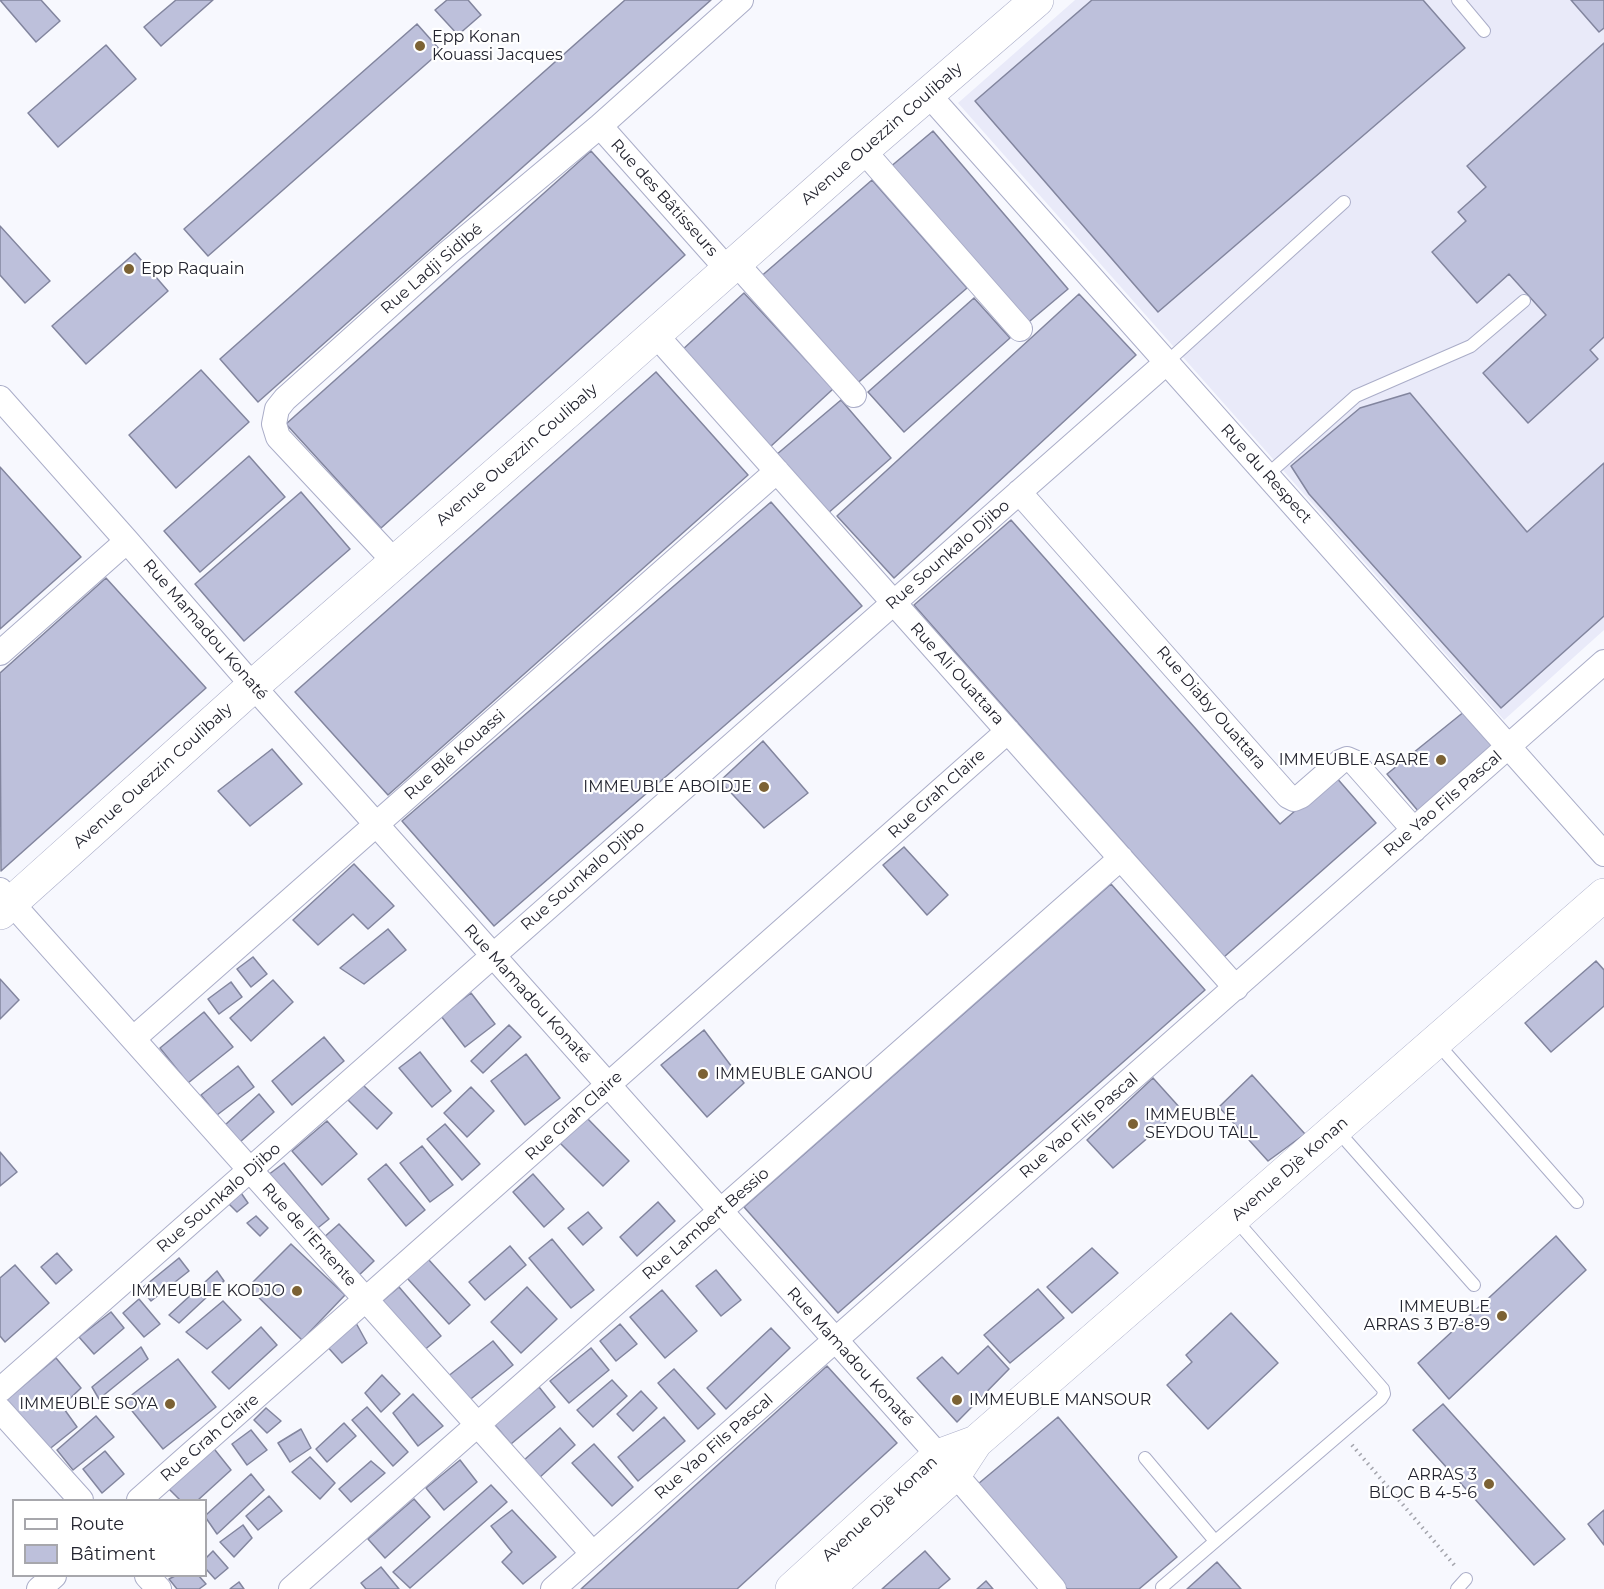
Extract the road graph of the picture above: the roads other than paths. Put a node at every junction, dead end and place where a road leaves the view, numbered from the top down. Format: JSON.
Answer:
{"nodes":[{"id":1,"x":741,"y":0,"type":"edge"},
{"id":2,"x":1037,"y":0,"type":"edge"},
{"id":3,"x":1458,"y":0,"type":"edge"},
{"id":4,"x":1484,"y":31,"type":"dead end"},
{"id":5,"x":928,"y":94,"type":"junction"},
{"id":6,"x":600,"y":126,"type":"junction"},
{"id":7,"x":863,"y":150,"type":"junction"},
{"id":8,"x":1344,"y":202,"type":"dead end"},
{"id":9,"x":732,"y":266,"type":"junction"},
{"id":10,"x":1524,"y":301,"type":"dead end"},
{"id":11,"x":1020,"y":329,"type":"dead end"},
{"id":12,"x":654,"y":334,"type":"junction"},
{"id":13,"x":1167,"y":362,"type":"junction"},
{"id":14,"x":854,"y":395,"type":"dead end"},
{"id":15,"x":5,"y":414,"type":"edge"},
{"id":16,"x":777,"y":471,"type":"junction"},
{"id":17,"x":1267,"y":475,"type":"junction"},
{"id":18,"x":1019,"y":492,"type":"junction"},
{"id":19,"x":127,"y":541,"type":"junction"},
{"id":20,"x":395,"y":562,"type":"junction"},
{"id":21,"x":894,"y":603,"type":"junction"},
{"id":22,"x":0,"y":653,"type":"edge"},
{"id":23,"x":1604,"y":662,"type":"edge"},
{"id":24,"x":253,"y":686,"type":"junction"},
{"id":25,"x":1008,"y":731,"type":"junction"},
{"id":26,"x":1509,"y":747,"type":"junction"},
{"id":27,"x":376,"y":825,"type":"junction"},
{"id":28,"x":1414,"y":830,"type":"junction"},
{"id":29,"x":1604,"y":854,"type":"edge"},
{"id":30,"x":1121,"y":858,"type":"junction"},
{"id":31,"x":1604,"y":895,"type":"edge"},
{"id":32,"x":4,"y":902,"type":"edge"},
{"id":33,"x":493,"y":956,"type":"junction"},
{"id":34,"x":1236,"y":988,"type":"junction"},
{"id":35,"x":134,"y":1038,"type":"junction"},
{"id":36,"x":1436,"y":1042,"type":"junction"},
{"id":37,"x":608,"y":1086,"type":"junction"},
{"id":38,"x":1336,"y":1129,"type":"junction"},
{"id":39,"x":250,"y":1170,"type":"junction"},
{"id":40,"x":1577,"y":1202,"type":"dead end"},
{"id":41,"x":720,"y":1212,"type":"junction"},
{"id":42,"x":1234,"y":1218,"type":"junction"},
{"id":43,"x":1474,"y":1285,"type":"dead end"},
{"id":44,"x":366,"y":1300,"type":"junction"},
{"id":45,"x":835,"y":1341,"type":"junction"},
{"id":46,"x":0,"y":1390,"type":"edge"},
{"id":47,"x":0,"y":1410,"type":"edge"},
{"id":48,"x":478,"y":1425,"type":"junction"},
{"id":49,"x":1145,"y":1458,"type":"dead end"},
{"id":50,"x":947,"y":1465,"type":"junction"},
{"id":51,"x":80,"y":1499,"type":"edge"},
{"id":52,"x":140,"y":1499,"type":"edge"},
{"id":53,"x":1215,"y":1541,"type":"junction"},
{"id":54,"x":593,"y":1554,"type":"junction"},
{"id":55,"x":52,"y":1577,"type":"edge"},
{"id":56,"x":149,"y":1577,"type":"edge"},
{"id":57,"x":1466,"y":1579,"type":"road end"},
{"id":58,"x":1162,"y":1587,"type":"dead end"},
{"id":59,"x":39,"y":1589,"type":"edge"},
{"id":60,"x":159,"y":1589,"type":"edge"},
{"id":61,"x":291,"y":1589,"type":"edge"},
{"id":62,"x":553,"y":1589,"type":"edge"},
{"id":63,"x":792,"y":1589,"type":"edge"},
{"id":64,"x":827,"y":1589,"type":"edge"},
{"id":65,"x":1054,"y":1589,"type":"edge"},
{"id":66,"x":1457,"y":1589,"type":"edge"}],
"edges":[{"from":1,"to":6,"type":"street","name":"Rue Ladji Sidibé"},
{"from":2,"to":5,"type":"street","name":"Avenue Ouezzin Coulibaly"},
{"from":3,"to":4,"type":"lane"},
{"from":5,"to":7,"type":"street","name":"Avenue Ouezzin Coulibaly"},
{"from":5,"to":13,"type":"street","name":"Rue du Respect"},
{"from":6,"to":9,"type":"street","name":"Rue des Bâtisseurs"},
{"from":6,"to":20,"type":"street","name":"Rue Ladji Sidibé"},
{"from":7,"to":9,"type":"street","name":"Avenue Ouezzin Coulibaly"},
{"from":7,"to":11,"type":"street"},
{"from":8,"to":13,"type":"lane"},
{"from":9,"to":12,"type":"street","name":"Avenue Ouezzin Coulibaly"},
{"from":9,"to":14,"type":"street","name":"Rue des Bâtisseurs"},
{"from":10,"to":17,"type":"lane"},
{"from":12,"to":16,"type":"street","name":"Rue Ali Ouattara"},
{"from":12,"to":20,"type":"street","name":"Avenue Ouezzin Coulibaly"},
{"from":13,"to":17,"type":"street","name":"Rue du Respect"},
{"from":13,"to":18,"type":"street","name":"Rue Sounkalo Djibo"},
{"from":15,"to":19,"type":"street","name":"Rue Mamadou Konaté"},
{"from":16,"to":21,"type":"street","name":"Rue Ali Ouattara"},
{"from":16,"to":27,"type":"street","name":"Rue Blé Kouassi"},
{"from":17,"to":26,"type":"street","name":"Rue du Respect"},
{"from":18,"to":21,"type":"street","name":"Rue Sounkalo Djibo"},
{"from":18,"to":28,"type":"street","name":"Rue Diaby Ouattara"},
{"from":19,"to":22,"type":"street"},
{"from":19,"to":24,"type":"street","name":"Rue Mamadou Konaté"},
{"from":20,"to":24,"type":"street","name":"Avenue Ouezzin Coulibaly"},
{"from":21,"to":25,"type":"street","name":"Rue Ali Ouattara"},
{"from":21,"to":33,"type":"street","name":"Rue Sounkalo Djibo"},
{"from":23,"to":26,"type":"street","name":"Rue Yao Fils Pascal"},
{"from":24,"to":27,"type":"street","name":"Rue Mamadou Konaté"},
{"from":24,"to":32,"type":"street","name":"Avenue Ouezzin Coulibaly"},
{"from":25,"to":30,"type":"street","name":"Rue Ali Ouattara"},
{"from":25,"to":37,"type":"street","name":"Rue Grah Claire"},
{"from":26,"to":28,"type":"street","name":"Rue Yao Fils Pascal"},
{"from":26,"to":29,"type":"street","name":"Rue du Respect"},
{"from":27,"to":33,"type":"street","name":"Rue Mamadou Konaté"},
{"from":27,"to":35,"type":"street","name":"Rue Blé Kouassi"},
{"from":28,"to":34,"type":"street","name":"Rue Yao Fils Pascal"},
{"from":30,"to":34,"type":"street","name":"Rue Ali Ouattara"},
{"from":30,"to":41,"type":"street","name":"Rue Lambert Bessio"},
{"from":31,"to":36,"type":"street","name":"Avenue Djè Konan"},
{"from":32,"to":35,"type":"street","name":"Rue de l'Entente"},
{"from":33,"to":37,"type":"street","name":"Rue Mamadou Konaté"},
{"from":33,"to":39,"type":"street","name":"Rue Sounkalo Djibo"},
{"from":34,"to":45,"type":"street","name":"Rue Yao Fils Pascal"},
{"from":35,"to":39,"type":"street","name":"Rue de l'Entente"},
{"from":36,"to":38,"type":"street","name":"Avenue Djè Konan"},
{"from":36,"to":40,"type":"lane"},
{"from":37,"to":41,"type":"street","name":"Rue Mamadou Konaté"},
{"from":37,"to":44,"type":"street","name":"Rue Grah Claire"},
{"from":38,"to":42,"type":"street","name":"Avenue Djè Konan"},
{"from":38,"to":43,"type":"lane"},
{"from":39,"to":44,"type":"street","name":"Rue de l'Entente"},
{"from":39,"to":46,"type":"street","name":"Rue Sounkalo Djibo"},
{"from":41,"to":45,"type":"street","name":"Rue Mamadou Konaté"},
{"from":41,"to":48,"type":"street","name":"Rue Lambert Bessio"},
{"from":42,"to":50,"type":"street","name":"Avenue Djè Konan"},
{"from":42,"to":53,"type":"lane"},
{"from":44,"to":48,"type":"street","name":"Rue de l'Entente"},
{"from":44,"to":52,"type":"street","name":"Rue Grah Claire"},
{"from":45,"to":50,"type":"street","name":"Rue Mamadou Konaté"},
{"from":45,"to":54,"type":"street","name":"Rue Yao Fils Pascal"},
{"from":47,"to":51,"type":"street"},
{"from":48,"to":54,"type":"street","name":"Rue de l'Entente"},
{"from":48,"to":61,"type":"street","name":"Rue Lambert Bessio"},
{"from":49,"to":53,"type":"lane"},
{"from":50,"to":63,"type":"street","name":"Avenue Djè Konan"},
{"from":50,"to":64,"type":"street","name":"Avenue Djè Konan"},
{"from":50,"to":65,"type":"street","name":"Rue Mamadou Konaté"},
{"from":53,"to":58,"type":"lane"},
{"from":54,"to":62,"type":"street","name":"Rue Yao Fils Pascal"},
{"from":55,"to":59,"type":"street"},
{"from":56,"to":60,"type":"street"},
{"from":57,"to":66,"type":"lane"}]}
